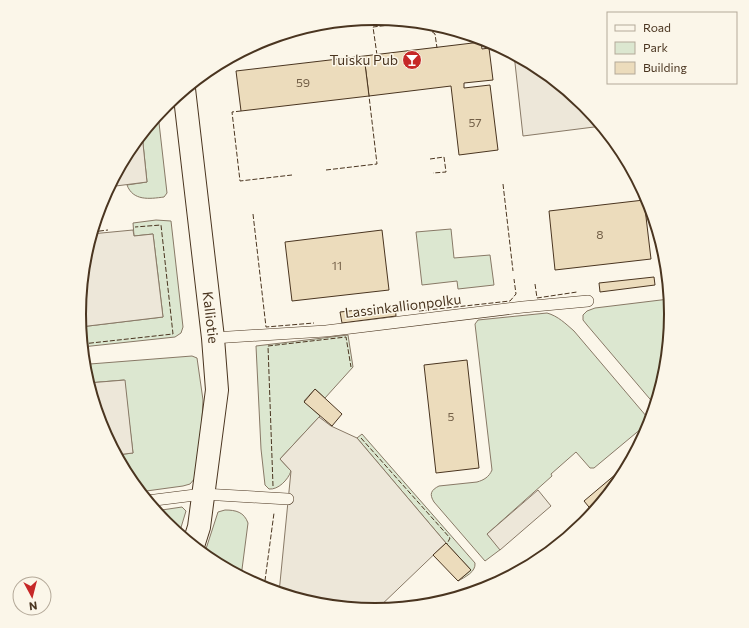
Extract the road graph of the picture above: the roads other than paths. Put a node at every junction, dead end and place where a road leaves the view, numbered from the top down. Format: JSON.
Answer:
{"nodes":[{"id":1,"x":185,"y":96,"type":"edge"},
{"id":2,"x":588,"y":301,"type":"dead end"},
{"id":3,"x":213,"y":338,"type":"junction"},
{"id":4,"x":203,"y":494,"type":"junction"},
{"id":5,"x":288,"y":499,"type":"dead end"},
{"id":6,"x":153,"y":500,"type":"edge"},
{"id":7,"x":195,"y":540,"type":"edge"}],
"edges":[{"from":1,"to":3,"type":"street","name":"Kalliotie"},
{"from":2,"to":3,"type":"lane","name":"Lassinkallionpolku"},
{"from":3,"to":4,"type":"street","name":"Kalliotie"},
{"from":4,"to":5,"type":"lane"},
{"from":4,"to":6,"type":"lane"},
{"from":4,"to":7,"type":"street","name":"Kalliotie"}]}
